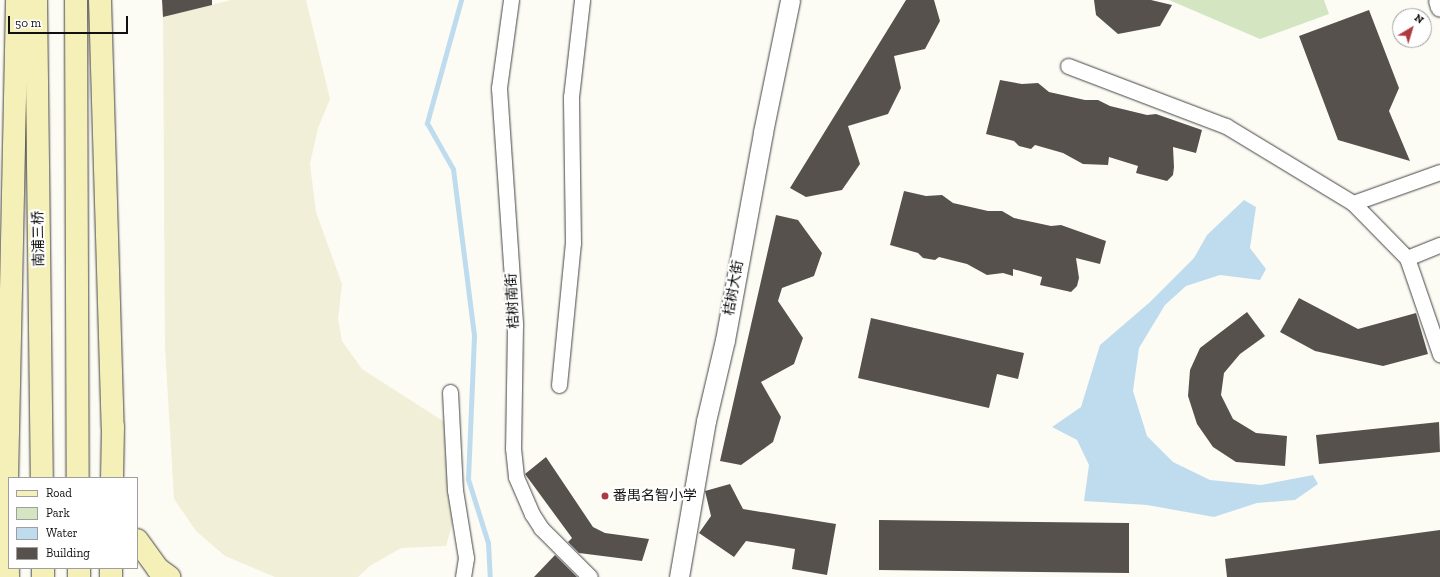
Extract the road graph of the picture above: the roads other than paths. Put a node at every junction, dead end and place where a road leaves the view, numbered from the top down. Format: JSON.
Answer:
{"nodes":[{"id":1,"x":17,"y":0,"type":"edge"},
{"id":2,"x":36,"y":0,"type":"edge"},
{"id":3,"x":76,"y":0,"type":"edge"},
{"id":4,"x":100,"y":0,"type":"edge"},
{"id":5,"x":512,"y":0,"type":"edge"},
{"id":6,"x":582,"y":0,"type":"edge"},
{"id":7,"x":790,"y":0,"type":"edge"},
{"id":8,"x":1438,"y":0,"type":"edge"},
{"id":9,"x":1440,"y":7,"type":"edge"},
{"id":10,"x":1068,"y":66,"type":"dead end"},
{"id":11,"x":1440,"y":172,"type":"edge"},
{"id":12,"x":1353,"y":203,"type":"junction"},
{"id":13,"x":1440,"y":244,"type":"edge"},
{"id":14,"x":1408,"y":258,"type":"junction"},
{"id":15,"x":1440,"y":354,"type":"edge"},
{"id":16,"x":559,"y":385,"type":"dead end"},
{"id":17,"x":450,"y":392,"type":"dead end"},
{"id":18,"x":42,"y":477,"type":"edge"},
{"id":19,"x":78,"y":477,"type":"edge"},
{"id":20,"x":112,"y":477,"type":"edge"},
{"id":21,"x":5,"y":486,"type":"edge"},
{"id":22,"x":138,"y":541,"type":"edge"},
{"id":23,"x":0,"y":575,"type":"edge"},
{"id":24,"x":8,"y":577,"type":"edge"},
{"id":25,"x":169,"y":577,"type":"edge"},
{"id":26,"x":463,"y":577,"type":"edge"},
{"id":27,"x":590,"y":577,"type":"edge"},
{"id":28,"x":679,"y":577,"type":"edge"}],
"edges":[{"from":1,"to":21,"type":"main road"},
{"from":2,"to":18,"type":"main road","name":"南浦三桥"},
{"from":3,"to":19,"type":"main road"},
{"from":4,"to":20,"type":"main road"},
{"from":5,"to":27,"type":"street","name":"桔树南街"},
{"from":6,"to":16,"type":"street"},
{"from":7,"to":28,"type":"street","name":"桔树大街"},
{"from":8,"to":9,"type":"street"},
{"from":10,"to":12,"type":"street"},
{"from":11,"to":12,"type":"street"},
{"from":12,"to":14,"type":"street"},
{"from":13,"to":14,"type":"street"},
{"from":14,"to":15,"type":"street"},
{"from":17,"to":26,"type":"street"},
{"from":21,"to":24,"type":"main road"},
{"from":22,"to":25,"type":"main road"},
{"from":23,"to":24,"type":"street"}]}
